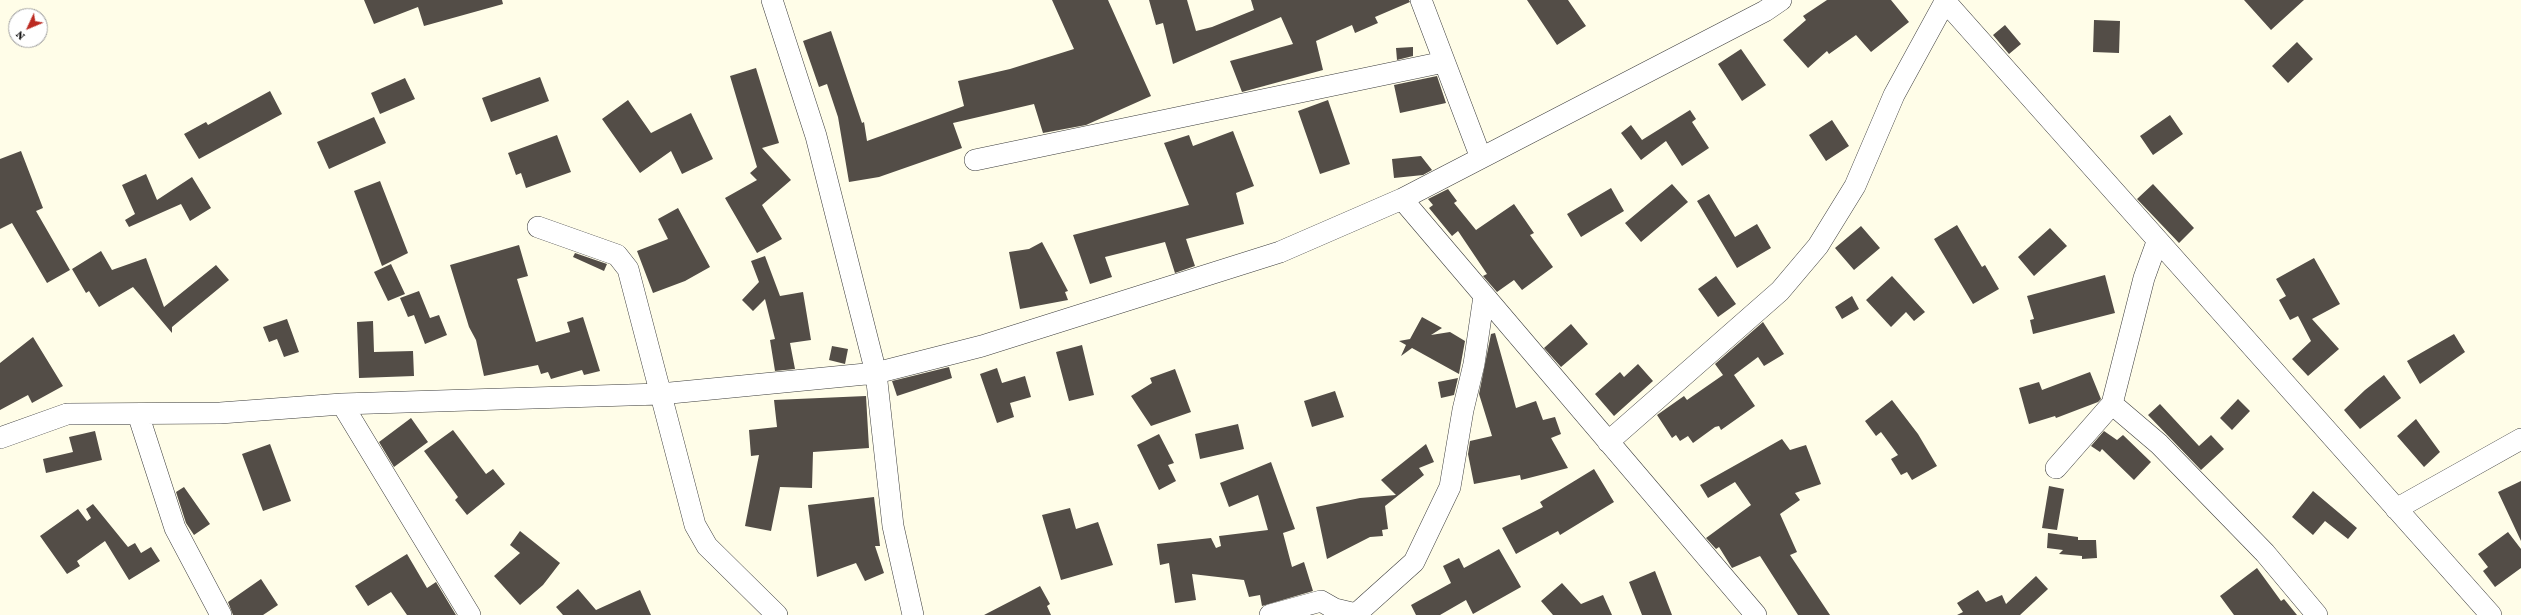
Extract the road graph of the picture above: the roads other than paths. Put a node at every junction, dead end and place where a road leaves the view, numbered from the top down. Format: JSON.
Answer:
{"nodes":[{"id":1,"x":772,"y":0,"type":"edge"},
{"id":2,"x":1420,"y":0,"type":"edge"},
{"id":3,"x":1781,"y":0,"type":"edge"},
{"id":4,"x":1945,"y":0,"type":"edge"},
{"id":5,"x":1444,"y":62,"type":"junction"},
{"id":6,"x":1481,"y":158,"type":"junction"},
{"id":7,"x":975,"y":160,"type":"dead end"},
{"id":8,"x":1402,"y":199,"type":"junction"},
{"id":9,"x":538,"y":227,"type":"dead end"},
{"id":10,"x":2157,"y":242,"type":"junction"},
{"id":11,"x":1484,"y":296,"type":"junction"},
{"id":12,"x":876,"y":373,"type":"junction"},
{"id":13,"x":660,"y":394,"type":"junction"},
{"id":14,"x":342,"y":404,"type":"junction"},
{"id":15,"x":2112,"y":404,"type":"junction"},
{"id":16,"x":138,"y":414,"type":"junction"},
{"id":17,"x":0,"y":438,"type":"edge"},
{"id":18,"x":2521,"y":439,"type":"edge"},
{"id":19,"x":1608,"y":442,"type":"junction"},
{"id":20,"x":2056,"y":468,"type":"dead end"},
{"id":21,"x":2396,"y":509,"type":"junction"},
{"id":22,"x":1355,"y":614,"type":"edge"},
{"id":23,"x":221,"y":615,"type":"edge"},
{"id":24,"x":470,"y":615,"type":"edge"},
{"id":25,"x":777,"y":615,"type":"edge"},
{"id":26,"x":913,"y":615,"type":"edge"},
{"id":27,"x":1270,"y":615,"type":"edge"},
{"id":28,"x":1756,"y":615,"type":"edge"},
{"id":29,"x":2317,"y":615,"type":"edge"},
{"id":30,"x":2491,"y":615,"type":"edge"}],
"edges":[{"from":1,"to":12,"type":"street"},
{"from":2,"to":5,"type":"street"},
{"from":3,"to":6,"type":"street"},
{"from":4,"to":10,"type":"street"},
{"from":4,"to":19,"type":"street"},
{"from":5,"to":6,"type":"street"},
{"from":5,"to":7,"type":"street"},
{"from":6,"to":8,"type":"street"},
{"from":8,"to":11,"type":"street"},
{"from":8,"to":12,"type":"street"},
{"from":9,"to":13,"type":"street"},
{"from":10,"to":15,"type":"street"},
{"from":10,"to":21,"type":"street"},
{"from":11,"to":19,"type":"street"},
{"from":11,"to":22,"type":"street"},
{"from":12,"to":13,"type":"street"},
{"from":12,"to":26,"type":"street"},
{"from":13,"to":14,"type":"street"},
{"from":13,"to":25,"type":"street"},
{"from":14,"to":16,"type":"street"},
{"from":14,"to":24,"type":"street"},
{"from":15,"to":20,"type":"street"},
{"from":15,"to":29,"type":"street"},
{"from":16,"to":17,"type":"street"},
{"from":16,"to":23,"type":"street"},
{"from":18,"to":21,"type":"street"},
{"from":19,"to":28,"type":"street"},
{"from":21,"to":30,"type":"street"},
{"from":22,"to":27,"type":"street"}]}
